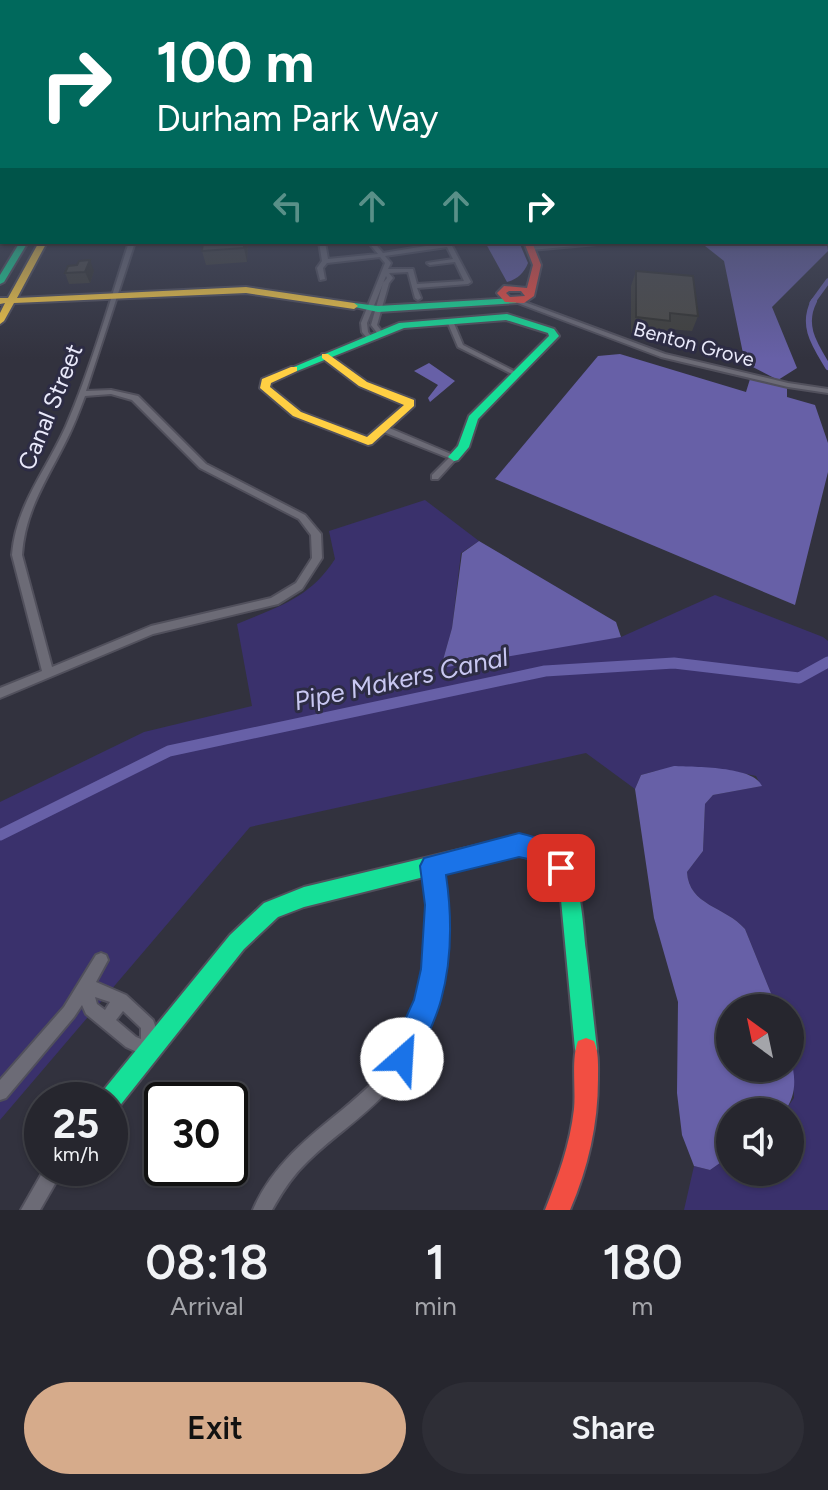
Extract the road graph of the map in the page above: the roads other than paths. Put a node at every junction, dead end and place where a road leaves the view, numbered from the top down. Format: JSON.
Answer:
{"nodes":[{"id":1,"x":21,"y":246,"type":"edge"},
{"id":2,"x":41,"y":246,"type":"edge"},
{"id":3,"x":131,"y":246,"type":"edge"},
{"id":4,"x":323,"y":246,"type":"edge"},
{"id":5,"x":374,"y":246,"type":"edge"},
{"id":6,"x":433,"y":246,"type":"edge"},
{"id":7,"x":449,"y":246,"type":"edge"},
{"id":8,"x":531,"y":246,"type":"edge"},
{"id":9,"x":381,"y":255,"type":"junction"},
{"id":10,"x":457,"y":260,"type":"junction"},
{"id":11,"x":325,"y":261,"type":"junction"},
{"id":12,"x":430,"y":263,"type":"dead end"},
{"id":13,"x":385,"y":273,"type":"junction"},
{"id":14,"x":322,"y":279,"type":"dead end"},
{"id":15,"x":0,"y":282,"type":"edge"},
{"id":16,"x":414,"y":286,"type":"junction"},
{"id":17,"x":115,"y":294,"type":"junction"},
{"id":18,"x":518,"y":295,"type":"junction"},
{"id":19,"x":418,"y":298,"type":"dead end"},
{"id":20,"x":6,"y":300,"type":"edge"},
{"id":21,"x":376,"y":306,"type":"junction"},
{"id":22,"x":555,"y":313,"type":"junction"},
{"id":23,"x":0,"y":321,"type":"edge"},
{"id":24,"x":450,"y":321,"type":"junction"},
{"id":25,"x":374,"y":335,"type":"junction"},
{"id":26,"x":325,"y":356,"type":"junction"},
{"id":27,"x":516,"y":374,"type":"junction"},
{"id":28,"x":828,"y":391,"type":"edge"},
{"id":29,"x":81,"y":394,"type":"junction"},
{"id":30,"x":384,"y":429,"type":"junction"},
{"id":31,"x":454,"y":457,"type":"junction"},
{"id":32,"x":435,"y":477,"type":"dead end"},
{"id":33,"x":48,"y":673,"type":"junction"},
{"id":34,"x":0,"y":693,"type":"edge"},
{"id":35,"x":433,"y":866,"type":"junction"},
{"id":36,"x":101,"y":960,"type":"dead end"},
{"id":37,"x":85,"y":988,"type":"junction"},
{"id":38,"x":121,"y":1000,"type":"junction"},
{"id":39,"x":107,"y":1020,"type":"junction"},
{"id":40,"x":150,"y":1050,"type":"junction"},
{"id":41,"x":124,"y":1082,"type":"edge"},
{"id":42,"x":0,"y":1092,"type":"edge"},
{"id":43,"x":44,"y":1186,"type":"edge"},
{"id":44,"x":30,"y":1210,"type":"edge"},
{"id":45,"x":262,"y":1210,"type":"edge"},
{"id":46,"x":557,"y":1210,"type":"edge"}],
"edges":[{"from":1,"to":15,"type":"street"},
{"from":2,"to":20,"type":"street"},
{"from":3,"to":17,"type":"street","name":"Canal Street"},
{"from":4,"to":11,"type":"street"},
{"from":5,"to":9,"type":"street"},
{"from":6,"to":9,"type":"street"},
{"from":7,"to":10,"type":"street"},
{"from":8,"to":18,"type":"street"},
{"from":9,"to":11,"type":"street"},
{"from":9,"to":13,"type":"street"},
{"from":10,"to":12,"type":"street"},
{"from":10,"to":16,"type":"street"},
{"from":11,"to":14,"type":"street"},
{"from":13,"to":16,"type":"street"},
{"from":13,"to":21,"type":"street"},
{"from":13,"to":21,"type":"street"},
{"from":16,"to":19,"type":"street"},
{"from":17,"to":20,"type":"street"},
{"from":17,"to":21,"type":"street"},
{"from":17,"to":29,"type":"street","name":"Canal Street"},
{"from":18,"to":21,"type":"street"},
{"from":18,"to":22,"type":"street","name":"Benton Grove"},
{"from":18,"to":22,"type":"street","name":"Benton Grove"},
{"from":20,"to":23,"type":"street"},
{"from":21,"to":25,"type":"street"},
{"from":22,"to":28,"type":"street","name":"Benton Grove"},
{"from":24,"to":25,"type":"street"},
{"from":24,"to":27,"type":"street"},
{"from":24,"to":27,"type":"street"},
{"from":25,"to":26,"type":"street"},
{"from":26,"to":30,"type":"street"},
{"from":26,"to":30,"type":"street"},
{"from":27,"to":31,"type":"street"},
{"from":29,"to":33,"type":"street","name":"Canal Street"},
{"from":29,"to":33,"type":"street"},
{"from":30,"to":31,"type":"street"},
{"from":31,"to":32,"type":"street"},
{"from":33,"to":34,"type":"street"},
{"from":35,"to":40,"type":"street"},
{"from":35,"to":45,"type":"street"},
{"from":35,"to":46,"type":"street"},
{"from":36,"to":37,"type":"street"},
{"from":37,"to":38,"type":"street"},
{"from":37,"to":39,"type":"street"},
{"from":37,"to":42,"type":"street"},
{"from":38,"to":39,"type":"street"},
{"from":38,"to":40,"type":"street"},
{"from":39,"to":40,"type":"street"},
{"from":40,"to":41,"type":"street"},
{"from":43,"to":44,"type":"street"}]}
